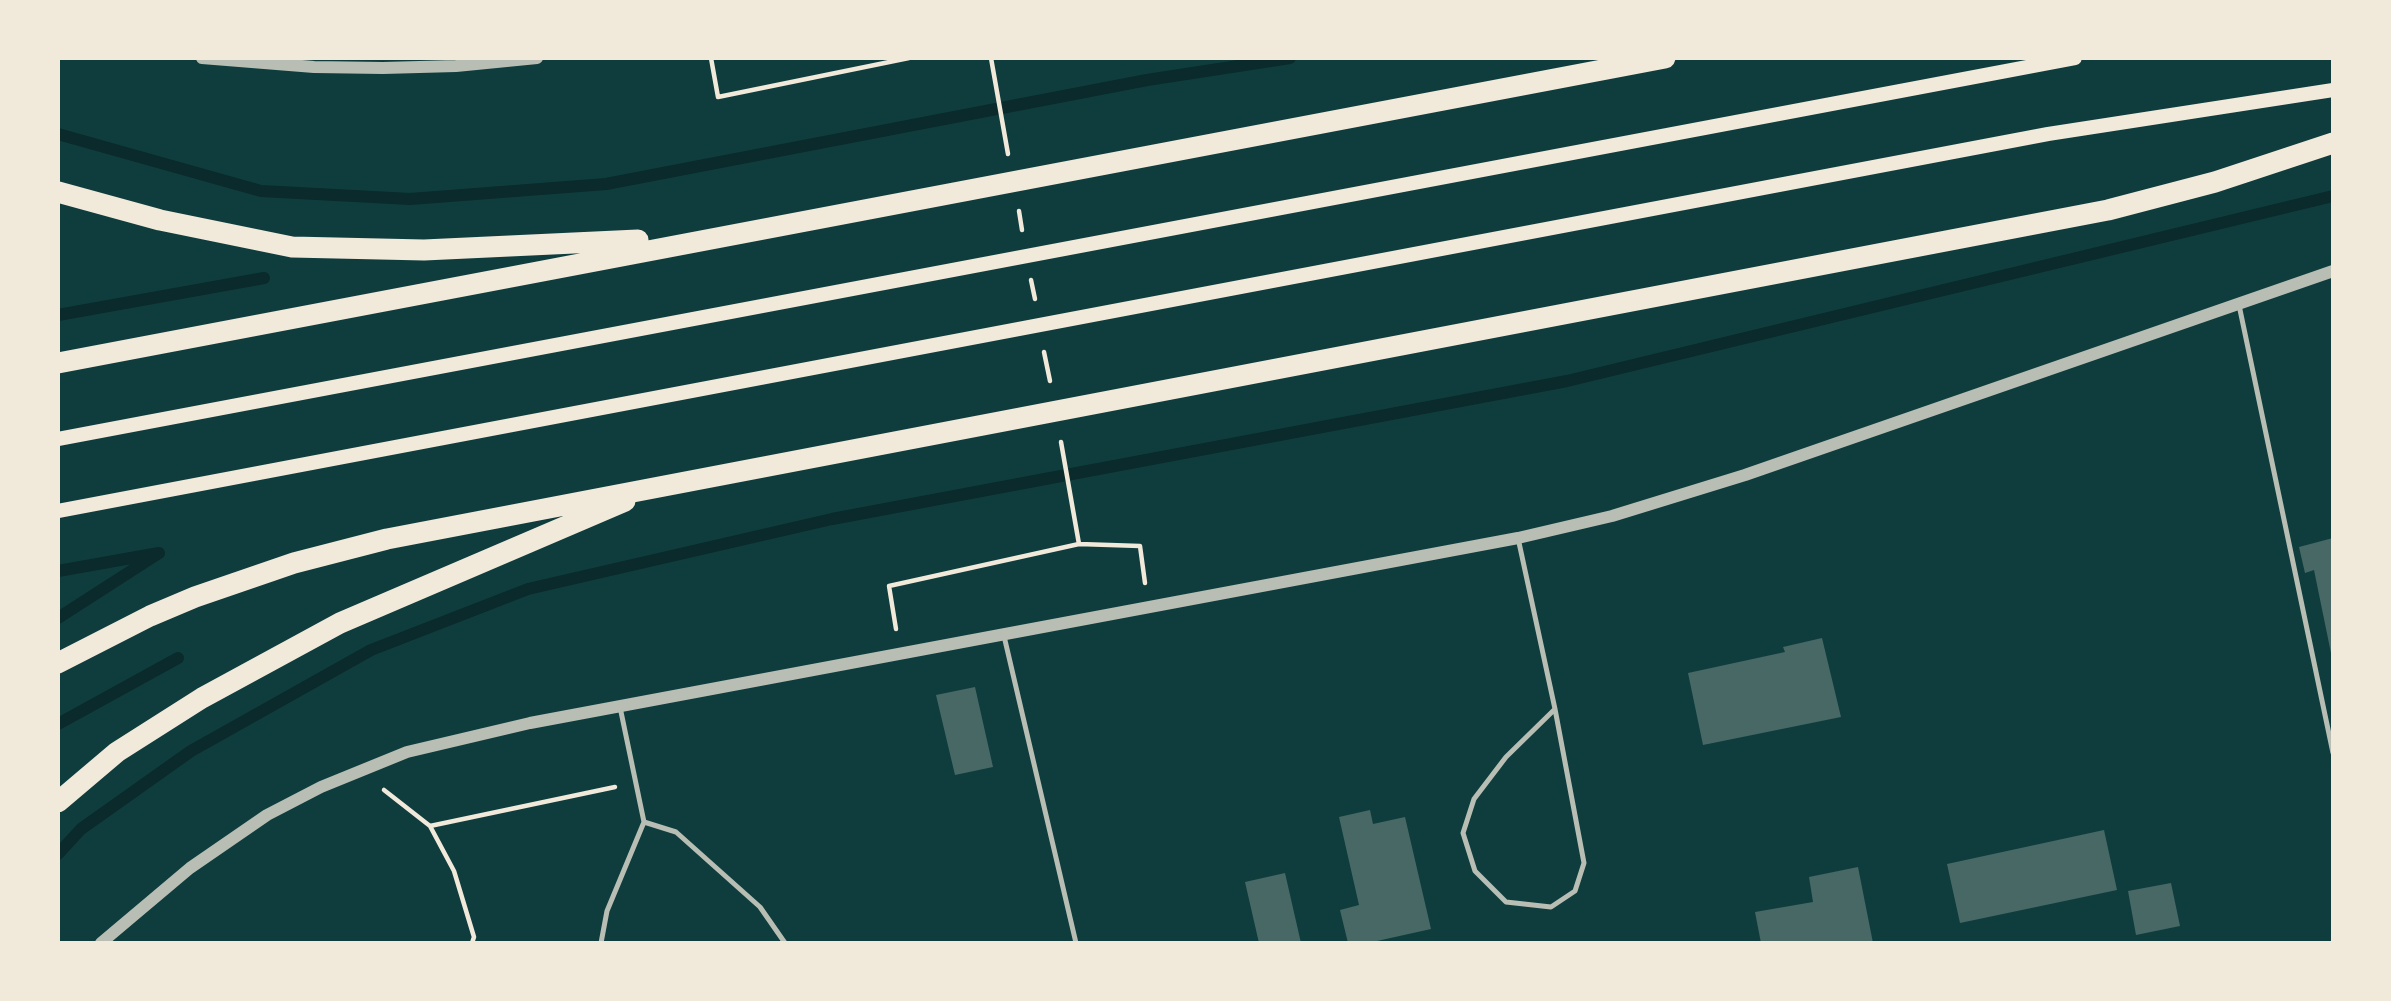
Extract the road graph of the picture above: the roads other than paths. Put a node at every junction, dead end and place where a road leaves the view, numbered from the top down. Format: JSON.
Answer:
{"nodes":[{"id":1,"x":202,"y":58,"type":"edge"},
{"id":2,"x":537,"y":58,"type":"edge"},
{"id":3,"x":1664,"y":58,"type":"edge"},
{"id":4,"x":2075,"y":58,"type":"edge"},
{"id":5,"x":2333,"y":90,"type":"edge"},
{"id":6,"x":2333,"y":144,"type":"edge"},
{"id":7,"x":58,"y":192,"type":"edge"},
{"id":8,"x":713,"y":236,"type":"junction"},
{"id":9,"x":2333,"y":271,"type":"edge"},
{"id":10,"x":2239,"y":305,"type":"junction"},
{"id":11,"x":58,"y":363,"type":"edge"},
{"id":12,"x":58,"y":439,"type":"edge"},
{"id":13,"x":664,"y":484,"type":"junction"},
{"id":14,"x":58,"y":511,"type":"edge"},
{"id":15,"x":1518,"y":538,"type":"junction"},
{"id":16,"x":1003,"y":634,"type":"junction"},
{"id":17,"x":58,"y":663,"type":"edge"},
{"id":18,"x":620,"y":707,"type":"junction"},
{"id":19,"x":1555,"y":709,"type":"junction"},
{"id":20,"x":2333,"y":753,"type":"edge"},
{"id":21,"x":58,"y":802,"type":"edge"},
{"id":22,"x":644,"y":822,"type":"junction"},
{"id":23,"x":102,"y":943,"type":"edge"},
{"id":24,"x":601,"y":943,"type":"edge"},
{"id":25,"x":785,"y":943,"type":"edge"},
{"id":26,"x":1076,"y":943,"type":"edge"}],
"edges":[{"from":1,"to":2,"type":"street"},
{"from":3,"to":8,"type":"highway"},
{"from":4,"to":12,"type":"main road"},
{"from":5,"to":14,"type":"main road"},
{"from":6,"to":13,"type":"highway"},
{"from":7,"to":8,"type":"highway"},
{"from":8,"to":11,"type":"highway"},
{"from":9,"to":10,"type":"street"},
{"from":10,"to":15,"type":"street"},
{"from":10,"to":20,"type":"lane"},
{"from":13,"to":17,"type":"highway"},
{"from":13,"to":21,"type":"highway"},
{"from":15,"to":16,"type":"street"},
{"from":15,"to":19,"type":"lane"},
{"from":16,"to":18,"type":"street"},
{"from":16,"to":26,"type":"lane"},
{"from":18,"to":22,"type":"lane"},
{"from":18,"to":23,"type":"street"},
{"from":19,"to":19,"type":"lane"},
{"from":22,"to":24,"type":"lane"},
{"from":22,"to":25,"type":"lane"}]}
